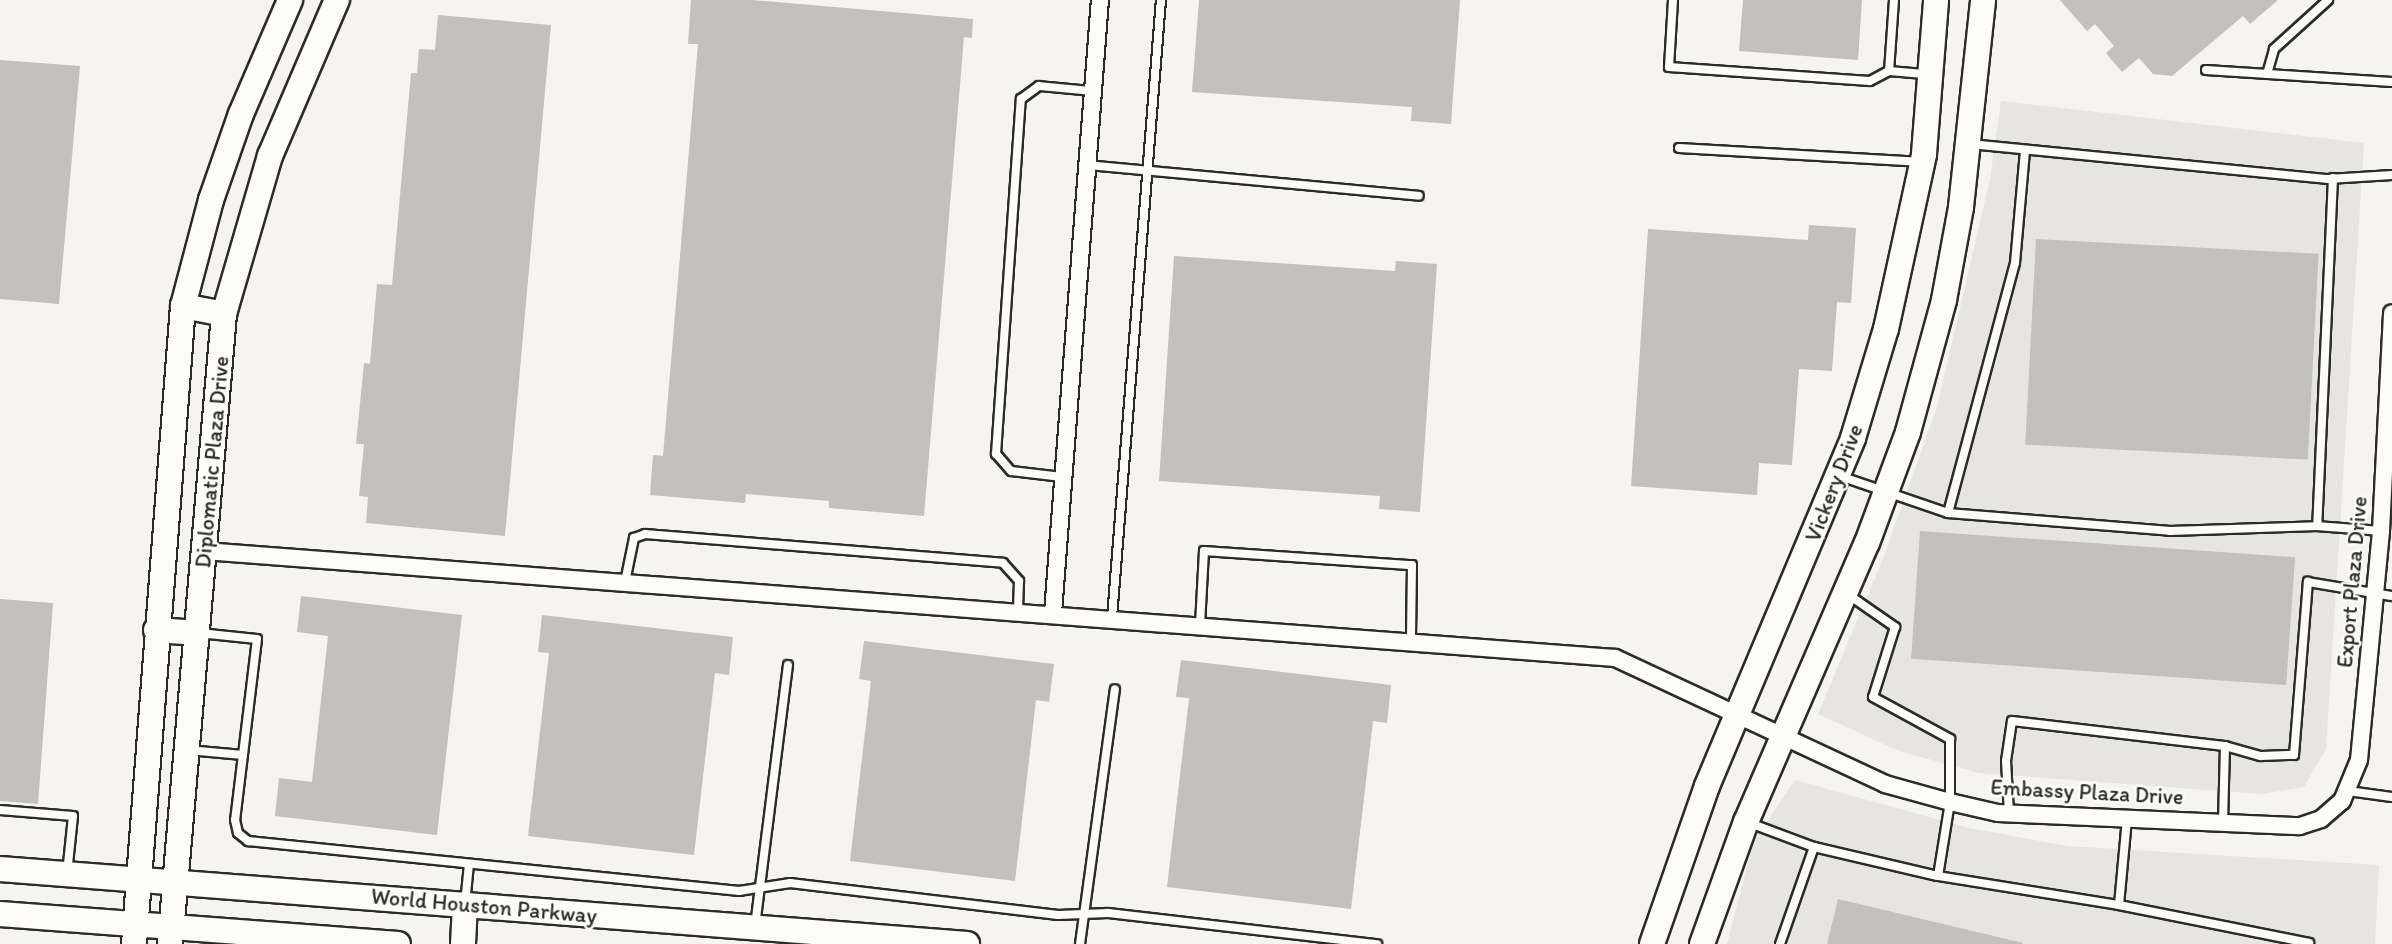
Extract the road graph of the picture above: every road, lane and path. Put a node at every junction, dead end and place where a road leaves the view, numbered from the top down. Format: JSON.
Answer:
{"nodes":[{"id":1,"x":290,"y":0,"type":"edge"},
{"id":2,"x":337,"y":0,"type":"edge"},
{"id":3,"x":1100,"y":0,"type":"edge"},
{"id":4,"x":1161,"y":0,"type":"edge"},
{"id":5,"x":1673,"y":0,"type":"edge"},
{"id":6,"x":1894,"y":0,"type":"edge"},
{"id":7,"x":1936,"y":0,"type":"edge"},
{"id":8,"x":1983,"y":0,"type":"edge"},
{"id":9,"x":2328,"y":0,"type":"edge"},
{"id":10,"x":2206,"y":70,"type":"dead end"},
{"id":11,"x":1889,"y":71,"type":"junction"},
{"id":12,"x":1930,"y":74,"type":"junction"},
{"id":13,"x":2267,"y":74,"type":"junction"},
{"id":14,"x":2392,"y":82,"type":"edge"},
{"id":15,"x":1092,"y":91,"type":"junction"},
{"id":16,"x":1970,"y":144,"type":"junction"},
{"id":17,"x":1679,"y":148,"type":"dead end"},
{"id":18,"x":2025,"y":150,"type":"junction"},
{"id":19,"x":1922,"y":163,"type":"junction"},
{"id":20,"x":1087,"y":165,"type":"junction"},
{"id":21,"x":1147,"y":169,"type":"junction"},
{"id":22,"x":2392,"y":175,"type":"edge"},
{"id":23,"x":2333,"y":178,"type":"junction"},
{"id":24,"x":1419,"y":196,"type":"dead end"},
{"id":25,"x":183,"y":306,"type":"junction"},
{"id":26,"x":2392,"y":313,"type":"edge"},
{"id":27,"x":224,"y":314,"type":"junction"},
{"id":28,"x":2388,"y":461,"type":"edge"},
{"id":29,"x":1838,"y":475,"type":"junction"},
{"id":30,"x":1062,"y":477,"type":"junction"},
{"id":31,"x":1886,"y":491,"type":"junction"},
{"id":32,"x":1948,"y":513,"type":"junction"},
{"id":33,"x":2317,"y":526,"type":"junction"},
{"id":34,"x":2386,"y":531,"type":"edge"},
{"id":35,"x":204,"y":551,"type":"junction"},
{"id":36,"x":625,"y":582,"type":"junction"},
{"id":37,"x":1846,"y":592,"type":"junction"},
{"id":38,"x":2374,"y":595,"type":"junction"},
{"id":39,"x":2392,"y":596,"type":"edge"},
{"id":40,"x":1018,"y":611,"type":"junction"},
{"id":41,"x":1053,"y":613,"type":"junction"},
{"id":42,"x":1112,"y":618,"type":"junction"},
{"id":43,"x":1200,"y":625,"type":"junction"},
{"id":44,"x":156,"y":630,"type":"junction"},
{"id":45,"x":198,"y":633,"type":"junction"},
{"id":46,"x":1411,"y":641,"type":"junction"},
{"id":47,"x":788,"y":665,"type":"dead end"},
{"id":48,"x":1115,"y":689,"type":"dead end"},
{"id":49,"x":1738,"y":715,"type":"junction"},
{"id":50,"x":1782,"y":737,"type":"junction"},
{"id":51,"x":2225,"y":746,"type":"junction"},
{"id":52,"x":187,"y":750,"type":"junction"},
{"id":53,"x":243,"y":755,"type":"junction"},
{"id":54,"x":2348,"y":791,"type":"junction"},
{"id":55,"x":2392,"y":797,"type":"edge"},
{"id":56,"x":1950,"y":802,"type":"junction"},
{"id":57,"x":0,"y":810,"type":"edge"},
{"id":58,"x":2009,"y":813,"type":"junction"},
{"id":59,"x":2127,"y":819,"type":"junction"},
{"id":60,"x":1746,"y":822,"type":"junction"},
{"id":61,"x":2223,"y":823,"type":"junction"},
{"id":62,"x":2300,"y":826,"type":"joint"},
{"id":63,"x":1814,"y":847,"type":"junction"},
{"id":64,"x":469,"y":864,"type":"junction"},
{"id":65,"x":0,"y":869,"type":"edge"},
{"id":66,"x":67,"y":874,"type":"junction"},
{"id":67,"x":1938,"y":876,"type":"junction"},
{"id":68,"x":136,"y":879,"type":"junction"},
{"id":69,"x":176,"y":881,"type":"junction"},
{"id":70,"x":760,"y":887,"type":"junction"},
{"id":71,"x":465,"y":904,"type":"junction"},
{"id":72,"x":2119,"y":905,"type":"junction"},
{"id":73,"x":0,"y":914,"type":"edge"},
{"id":74,"x":1083,"y":914,"type":"junction"},
{"id":75,"x":135,"y":934,"type":"edge"},
{"id":76,"x":170,"y":935,"type":"edge"},
{"id":77,"x":754,"y":936,"type":"edge"},
{"id":78,"x":2309,"y":943,"type":"edge"},
{"id":79,"x":398,"y":944,"type":"edge"},
{"id":80,"x":463,"y":944,"type":"edge"},
{"id":81,"x":967,"y":944,"type":"edge"},
{"id":82,"x":1080,"y":944,"type":"edge"},
{"id":83,"x":1377,"y":944,"type":"edge"},
{"id":84,"x":1652,"y":944,"type":"edge"},
{"id":85,"x":1702,"y":944,"type":"edge"},
{"id":86,"x":1780,"y":944,"type":"edge"}],
"edges":[{"from":1,"to":25,"type":"street","name":"Diplomatic Plaza Drive"},
{"from":2,"to":27,"type":"street","name":"Diplomatic Plaza Drive"},
{"from":3,"to":15,"type":"street"},
{"from":4,"to":21,"type":"lane"},
{"from":5,"to":11,"type":"lane"},
{"from":6,"to":11,"type":"lane"},
{"from":7,"to":12,"type":"street","name":"Vickery Drive"},
{"from":8,"to":16,"type":"street"},
{"from":9,"to":13,"type":"lane"},
{"from":10,"to":13,"type":"lane"},
{"from":11,"to":12,"type":"lane"},
{"from":12,"to":19,"type":"street","name":"Vickery Drive"},
{"from":13,"to":14,"type":"lane"},
{"from":15,"to":20,"type":"street"},
{"from":15,"to":30,"type":"lane"},
{"from":16,"to":18,"type":"lane"},
{"from":16,"to":31,"type":"street"},
{"from":17,"to":19,"type":"lane"},
{"from":18,"to":23,"type":"lane"},
{"from":18,"to":32,"type":"lane"},
{"from":19,"to":29,"type":"street","name":"Vickery Drive"},
{"from":20,"to":21,"type":"lane"},
{"from":20,"to":30,"type":"street"},
{"from":21,"to":24,"type":"lane"},
{"from":21,"to":42,"type":"lane"},
{"from":22,"to":23,"type":"lane"},
{"from":23,"to":33,"type":"lane"},
{"from":25,"to":27,"type":"street"},
{"from":25,"to":44,"type":"street","name":"Diplomatic Plaza Drive"},
{"from":26,"to":28,"type":"street","name":"Export Plaza Drive"},
{"from":27,"to":35,"type":"street","name":"Diplomatic Plaza Drive"},
{"from":28,"to":34,"type":"street","name":"Export Plaza Drive"},
{"from":29,"to":31,"type":"lane"},
{"from":29,"to":49,"type":"street","name":"Vickery Drive"},
{"from":30,"to":41,"type":"street"},
{"from":31,"to":32,"type":"lane"},
{"from":31,"to":37,"type":"street"},
{"from":32,"to":33,"type":"lane"},
{"from":33,"to":34,"type":"lane"},
{"from":34,"to":38,"type":"street","name":"Export Plaza Drive"},
{"from":35,"to":36,"type":"street"},
{"from":35,"to":45,"type":"street","name":"Diplomatic Plaza Drive"},
{"from":36,"to":40,"type":"street"},
{"from":36,"to":40,"type":"lane"},
{"from":37,"to":50,"type":"street"},
{"from":37,"to":56,"type":"lane"},
{"from":38,"to":39,"type":"lane"},
{"from":38,"to":51,"type":"lane"},
{"from":38,"to":54,"type":"street","name":"Export Plaza Drive"},
{"from":40,"to":41,"type":"street"},
{"from":41,"to":42,"type":"street"},
{"from":42,"to":43,"type":"street"},
{"from":43,"to":46,"type":"street"},
{"from":43,"to":46,"type":"lane"},
{"from":44,"to":45,"type":"street"},
{"from":44,"to":68,"type":"street","name":"Diplomatic Plaza Drive"},
{"from":45,"to":52,"type":"street","name":"Diplomatic Plaza Drive"},
{"from":45,"to":53,"type":"lane"},
{"from":46,"to":49,"type":"street","name":"Embassy Plaza Drive"},
{"from":47,"to":70,"type":"lane"},
{"from":48,"to":74,"type":"lane"},
{"from":49,"to":50,"type":"street","name":"Embassy Plaza Drive"},
{"from":49,"to":84,"type":"street","name":"Vickery Drive"},
{"from":50,"to":56,"type":"street","name":"Embassy Plaza Drive"},
{"from":50,"to":60,"type":"street"},
{"from":51,"to":58,"type":"lane"},
{"from":51,"to":61,"type":"lane"},
{"from":52,"to":53,"type":"lane"},
{"from":52,"to":69,"type":"street","name":"Diplomatic Plaza Drive"},
{"from":53,"to":64,"type":"lane"},
{"from":54,"to":55,"type":"lane"},
{"from":54,"to":62,"type":"street","name":"Export Plaza Drive"},
{"from":56,"to":58,"type":"street","name":"Embassy Plaza Drive"},
{"from":56,"to":67,"type":"lane"},
{"from":57,"to":66,"type":"lane"},
{"from":58,"to":59,"type":"street","name":"Embassy Plaza Drive"},
{"from":59,"to":61,"type":"street","name":"Embassy Plaza Drive"},
{"from":59,"to":72,"type":"lane"},
{"from":60,"to":63,"type":"lane"},
{"from":60,"to":85,"type":"street"},
{"from":61,"to":62,"type":"street","name":"Embassy Plaza Drive"},
{"from":63,"to":67,"type":"lane"},
{"from":63,"to":86,"type":"lane"},
{"from":64,"to":70,"type":"lane"},
{"from":64,"to":71,"type":"lane"},
{"from":65,"to":66,"type":"street","name":"World Houston Parkway"},
{"from":66,"to":68,"type":"street","name":"World Houston Parkway"},
{"from":67,"to":72,"type":"lane"},
{"from":68,"to":69,"type":"street","name":"World Houston Parkway"},
{"from":68,"to":75,"type":"street","name":"Diplomatic Plaza Drive"},
{"from":69,"to":71,"type":"street","name":"World Houston Parkway"},
{"from":69,"to":76,"type":"street","name":"Diplomatic Plaza Drive"},
{"from":70,"to":74,"type":"lane"},
{"from":70,"to":77,"type":"lane"},
{"from":71,"to":77,"type":"street","name":"World Houston Parkway"},
{"from":71,"to":80,"type":"street"},
{"from":72,"to":78,"type":"lane"},
{"from":73,"to":75,"type":"street","name":"World Houston Parkway"},
{"from":74,"to":82,"type":"lane"},
{"from":74,"to":83,"type":"lane"},
{"from":75,"to":76,"type":"street","name":"World Houston Parkway"},
{"from":76,"to":79,"type":"street","name":"World Houston Parkway"},
{"from":77,"to":81,"type":"street","name":"World Houston Parkway"}]}
